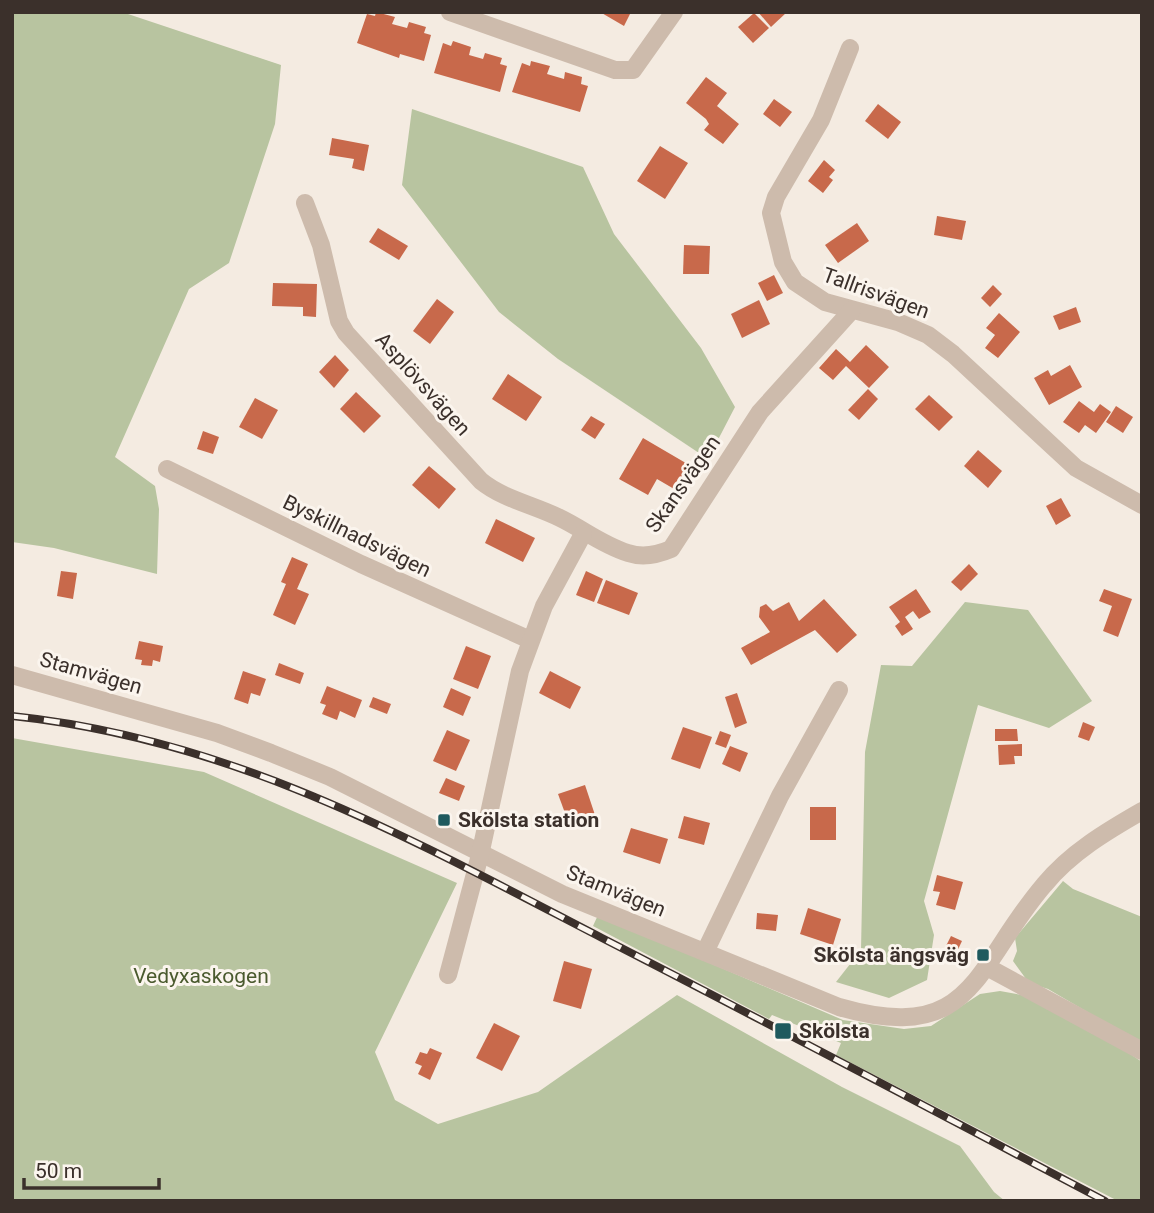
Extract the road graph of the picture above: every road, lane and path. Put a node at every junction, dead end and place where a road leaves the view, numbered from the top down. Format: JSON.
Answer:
{"nodes":[{"id":1,"x":450,"y":12,"type":"edge"},
{"id":2,"x":674,"y":12,"type":"edge"},
{"id":3,"x":850,"y":48,"type":"dead end"},
{"id":4,"x":305,"y":202,"type":"dead end"},
{"id":5,"x":852,"y":310,"type":"junction"},
{"id":6,"x":167,"y":469,"type":"dead end"},
{"id":7,"x":1142,"y":505,"type":"edge"},
{"id":8,"x":583,"y":534,"type":"junction"},
{"id":9,"x":530,"y":640,"type":"junction"},
{"id":10,"x":12,"y":675,"type":"edge"},
{"id":11,"x":839,"y":690,"type":"dead end"},
{"id":12,"x":1142,"y":811,"type":"edge"},
{"id":13,"x":480,"y":855,"type":"junction"},
{"id":14,"x":705,"y":952,"type":"junction"},
{"id":15,"x":987,"y":967,"type":"junction"},
{"id":16,"x":447,"y":975,"type":"dead end"},
{"id":17,"x":1142,"y":1051,"type":"edge"}],
"edges":[{"from":1,"to":2,"type":"street"},
{"from":3,"to":5,"type":"street","name":"Tallrisvägen"},
{"from":4,"to":8,"type":"street","name":"Asplövsvägen"},
{"from":5,"to":7,"type":"street","name":"Tallrisvägen"},
{"from":5,"to":8,"type":"street","name":"Skansvägen"},
{"from":6,"to":9,"type":"street","name":"Byskillnadsvägen"},
{"from":8,"to":9,"type":"street"},
{"from":9,"to":13,"type":"street"},
{"from":10,"to":13,"type":"street","name":"Stamvägen"},
{"from":11,"to":14,"type":"street"},
{"from":12,"to":15,"type":"street","name":"Stamvägen"},
{"from":13,"to":14,"type":"street","name":"Stamvägen"},
{"from":13,"to":16,"type":"street"},
{"from":14,"to":15,"type":"street","name":"Stamvägen"},
{"from":15,"to":17,"type":"street"}]}
